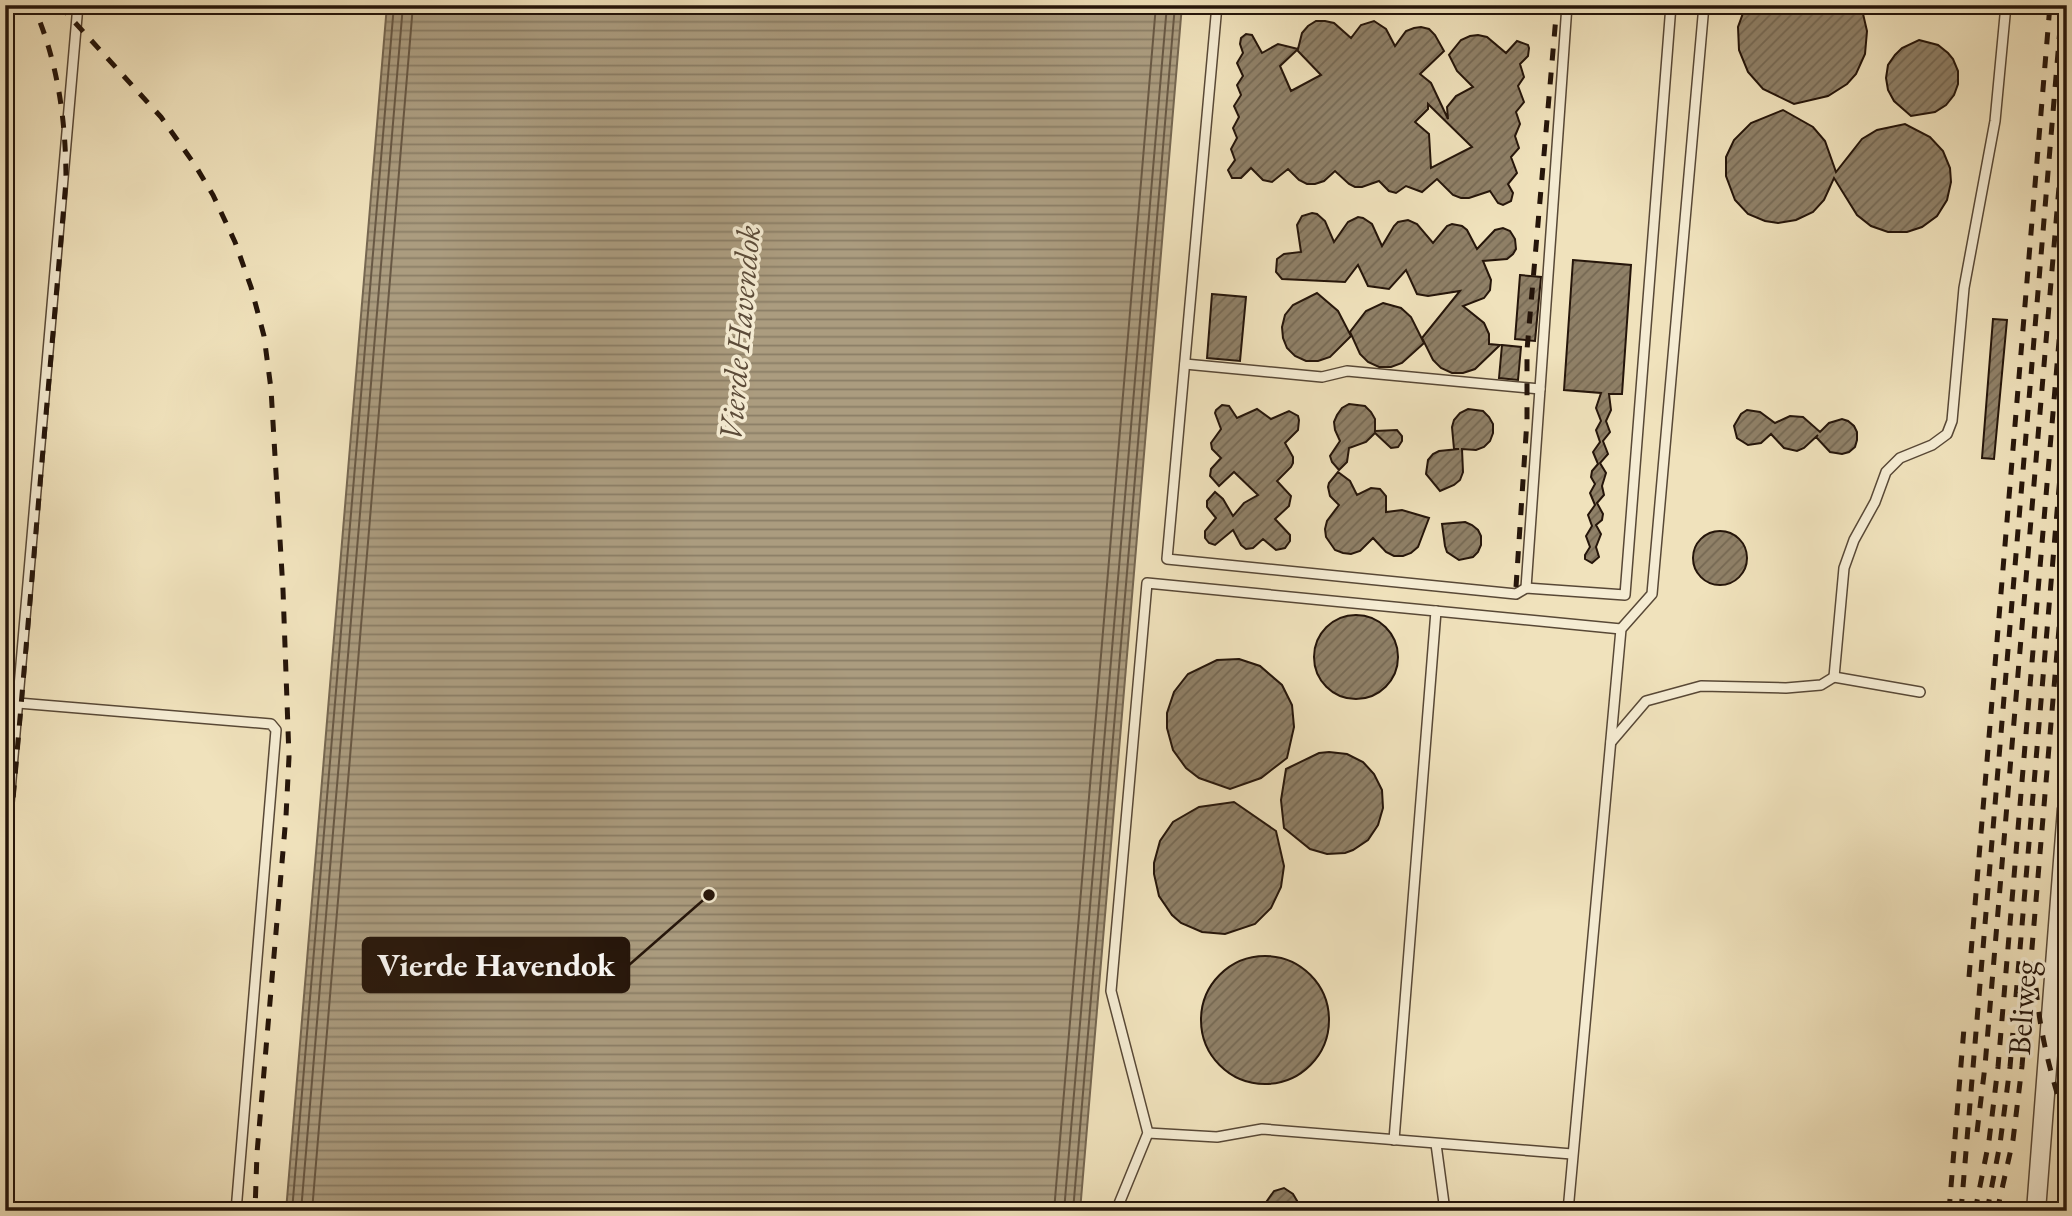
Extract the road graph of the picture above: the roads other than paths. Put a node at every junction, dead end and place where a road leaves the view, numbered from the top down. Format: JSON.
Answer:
{"nodes":[{"id":1,"x":78,"y":5,"type":"edge"},
{"id":2,"x":1217,"y":5,"type":"edge"},
{"id":3,"x":1567,"y":5,"type":"edge"},
{"id":4,"x":1671,"y":5,"type":"edge"},
{"id":5,"x":1704,"y":5,"type":"edge"},
{"id":6,"x":2006,"y":5,"type":"edge"},
{"id":7,"x":1185,"y":364,"type":"junction"},
{"id":8,"x":1540,"y":389,"type":"junction"},
{"id":9,"x":1526,"y":587,"type":"junction"},
{"id":10,"x":1436,"y":611,"type":"junction"},
{"id":11,"x":1620,"y":629,"type":"junction"},
{"id":12,"x":1833,"y":677,"type":"junction"},
{"id":13,"x":1920,"y":692,"type":"dead end"},
{"id":14,"x":18,"y":703,"type":"junction"},
{"id":15,"x":1611,"y":742,"type":"junction"},
{"id":16,"x":2067,"y":809,"type":"edge"},
{"id":17,"x":5,"y":849,"type":"edge"},
{"id":18,"x":1148,"y":1133,"type":"junction"},
{"id":19,"x":1394,"y":1140,"type":"junction"},
{"id":20,"x":1436,"y":1144,"type":"junction"},
{"id":21,"x":1572,"y":1154,"type":"junction"},
{"id":22,"x":236,"y":1211,"type":"edge"},
{"id":23,"x":1115,"y":1211,"type":"edge"},
{"id":24,"x":1445,"y":1211,"type":"edge"},
{"id":25,"x":1568,"y":1211,"type":"edge"},
{"id":26,"x":2036,"y":1211,"type":"edge"}],
"edges":[{"from":1,"to":14,"type":"lane"},
{"from":2,"to":7,"type":"lane"},
{"from":3,"to":8,"type":"lane"},
{"from":4,"to":9,"type":"lane"},
{"from":5,"to":11,"type":"lane"},
{"from":6,"to":12,"type":"lane"},
{"from":7,"to":8,"type":"lane"},
{"from":7,"to":9,"type":"lane"},
{"from":8,"to":9,"type":"lane"},
{"from":10,"to":11,"type":"lane"},
{"from":10,"to":18,"type":"lane"},
{"from":10,"to":19,"type":"lane"},
{"from":11,"to":15,"type":"lane"},
{"from":12,"to":13,"type":"lane"},
{"from":12,"to":15,"type":"lane"},
{"from":14,"to":17,"type":"lane"},
{"from":14,"to":22,"type":"lane"},
{"from":15,"to":21,"type":"lane"},
{"from":16,"to":26,"type":"street","name":"Beliweg"},
{"from":18,"to":19,"type":"lane"},
{"from":18,"to":23,"type":"lane"},
{"from":19,"to":20,"type":"lane"},
{"from":20,"to":21,"type":"lane"},
{"from":20,"to":24,"type":"lane"},
{"from":21,"to":25,"type":"lane"}]}
